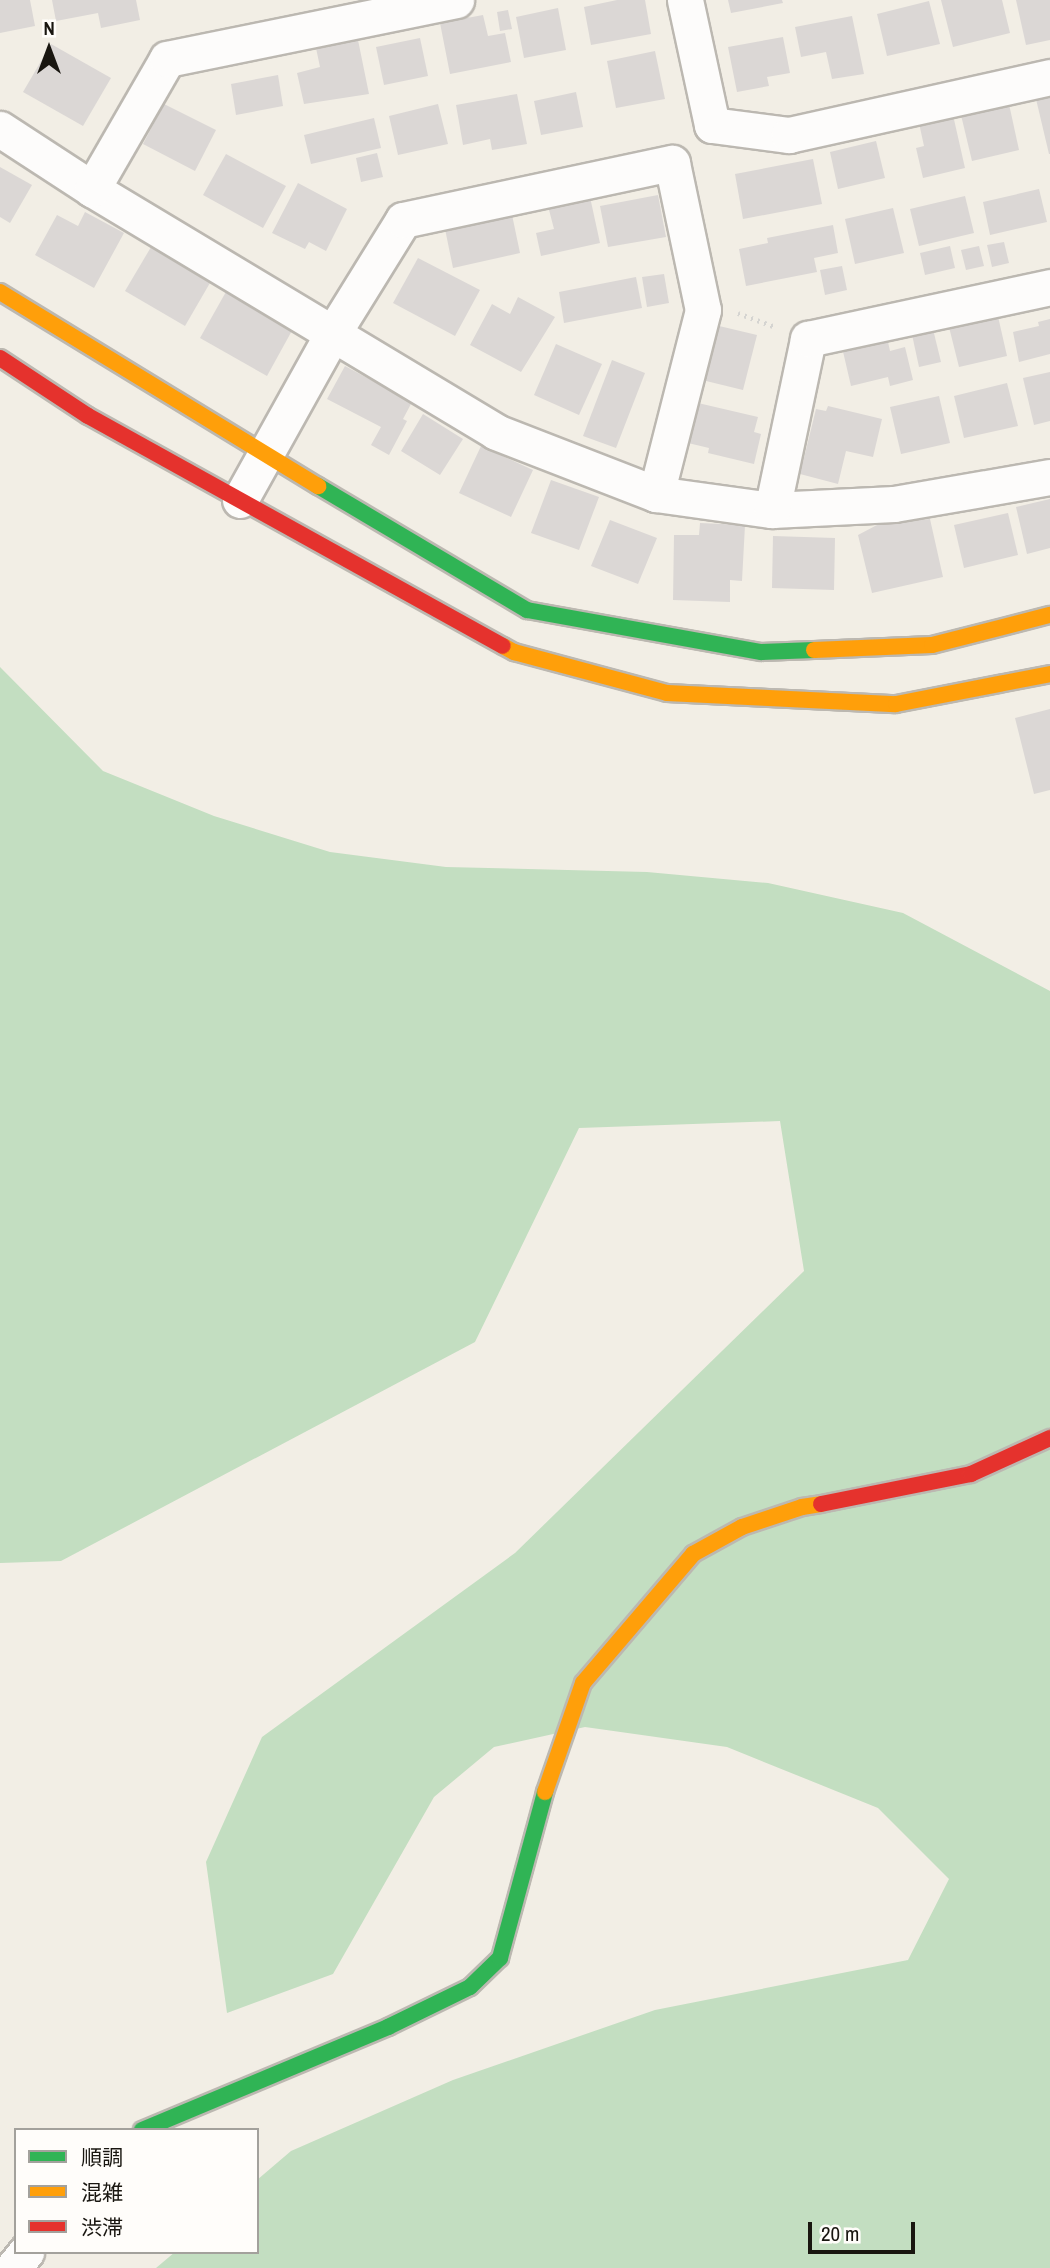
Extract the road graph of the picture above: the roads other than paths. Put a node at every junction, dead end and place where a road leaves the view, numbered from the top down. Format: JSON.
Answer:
{"nodes":[{"id":1,"x":456,"y":0,"type":"edge"},
{"id":2,"x":685,"y":0,"type":"edge"},
{"id":3,"x":1050,"y":77,"type":"edge"},
{"id":4,"x":0,"y":129,"type":"edge"},
{"id":5,"x":92,"y":189,"type":"junction"},
{"id":6,"x":1050,"y":287,"type":"edge"},
{"id":7,"x":0,"y":292,"type":"edge"},
{"id":8,"x":333,"y":333,"type":"junction"},
{"id":9,"x":0,"y":358,"type":"edge"},
{"id":10,"x":264,"y":454,"type":"junction"},
{"id":11,"x":1050,"y":477,"type":"edge"},
{"id":12,"x":656,"y":494,"type":"junction"},
{"id":13,"x":240,"y":500,"type":"junction"},
{"id":14,"x":772,"y":510,"type":"junction"},
{"id":15,"x":1050,"y":615,"type":"edge"},
{"id":16,"x":1050,"y":674,"type":"edge"},
{"id":17,"x":1050,"y":1438,"type":"edge"},
{"id":18,"x":147,"y":2128,"type":"edge"},
{"id":19,"x":24,"y":2254,"type":"edge"},
{"id":20,"x":13,"y":2268,"type":"edge"}],
"edges":[{"from":1,"to":5,"type":"street"},
{"from":2,"to":3,"type":"street"},
{"from":4,"to":5,"type":"street"},
{"from":5,"to":8,"type":"street"},
{"from":6,"to":14,"type":"street"},
{"from":7,"to":10,"type":"street"},
{"from":8,"to":10,"type":"street"},
{"from":8,"to":12,"type":"street"},
{"from":8,"to":12,"type":"street"},
{"from":9,"to":13,"type":"street"},
{"from":10,"to":13,"type":"street"},
{"from":10,"to":15,"type":"street"},
{"from":11,"to":14,"type":"street"},
{"from":12,"to":14,"type":"street"},
{"from":13,"to":16,"type":"street"},
{"from":17,"to":18,"type":"street"},
{"from":19,"to":20,"type":"street"}]}
